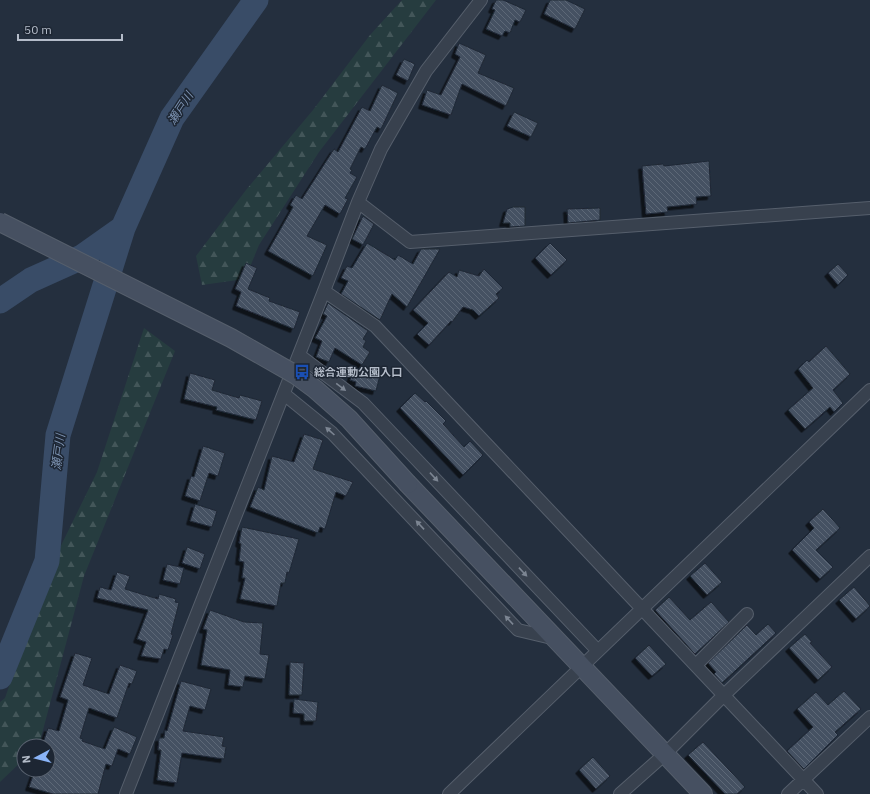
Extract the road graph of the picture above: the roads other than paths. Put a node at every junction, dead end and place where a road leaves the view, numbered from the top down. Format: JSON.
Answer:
{"nodes":[{"id":1,"x":481,"y":0,"type":"edge"},
{"id":2,"x":358,"y":202,"type":"junction"},
{"id":3,"x":870,"y":208,"type":"edge"},
{"id":4,"x":0,"y":222,"type":"edge"},
{"id":5,"x":324,"y":291,"type":"junction"},
{"id":6,"x":299,"y":354,"type":"junction"},
{"id":7,"x":870,"y":390,"type":"edge"},
{"id":8,"x":284,"y":394,"type":"junction"},
{"id":9,"x":870,"y":556,"type":"edge"},
{"id":10,"x":642,"y":609,"type":"junction"},
{"id":11,"x":747,"y":614,"type":"dead end"},
{"id":12,"x":557,"y":640,"type":"junction"},
{"id":13,"x":598,"y":651,"type":"junction"},
{"id":14,"x":696,"y":665,"type":"junction"},
{"id":15,"x":582,"y":666,"type":"junction"},
{"id":16,"x":724,"y":695,"type":"junction"},
{"id":17,"x":870,"y":717,"type":"edge"},
{"id":18,"x":665,"y":754,"type":"junction"},
{"id":19,"x":803,"y":779,"type":"junction"},
{"id":20,"x":126,"y":794,"type":"edge"},
{"id":21,"x":448,"y":794,"type":"edge"},
{"id":22,"x":620,"y":794,"type":"edge"},
{"id":23,"x":703,"y":794,"type":"edge"},
{"id":24,"x":788,"y":794,"type":"edge"},
{"id":25,"x":817,"y":794,"type":"edge"}],
"edges":[{"from":1,"to":2,"type":"street"},
{"from":2,"to":3,"type":"street"},
{"from":2,"to":5,"type":"street"},
{"from":4,"to":12,"type":"street","bridge":true},
{"from":5,"to":6,"type":"street"},
{"from":5,"to":10,"type":"street"},
{"from":6,"to":8,"type":"street"},
{"from":6,"to":13,"type":"street","one_way":true},
{"from":7,"to":10,"type":"street"},
{"from":12,"to":8,"type":"street","one_way":true},
{"from":8,"to":20,"type":"street"},
{"from":9,"to":16,"type":"street"},
{"from":10,"to":13,"type":"street"},
{"from":10,"to":14,"type":"street"},
{"from":11,"to":14,"type":"street"},
{"from":12,"to":15,"type":"street"},
{"from":13,"to":15,"type":"street"},
{"from":14,"to":16,"type":"street"},
{"from":15,"to":18,"type":"street"},
{"from":15,"to":21,"type":"street"},
{"from":16,"to":18,"type":"street"},
{"from":16,"to":19,"type":"street"},
{"from":17,"to":19,"type":"street"},
{"from":18,"to":22,"type":"street"},
{"from":18,"to":23,"type":"street"},
{"from":19,"to":24,"type":"street"},
{"from":19,"to":25,"type":"street"}]}
